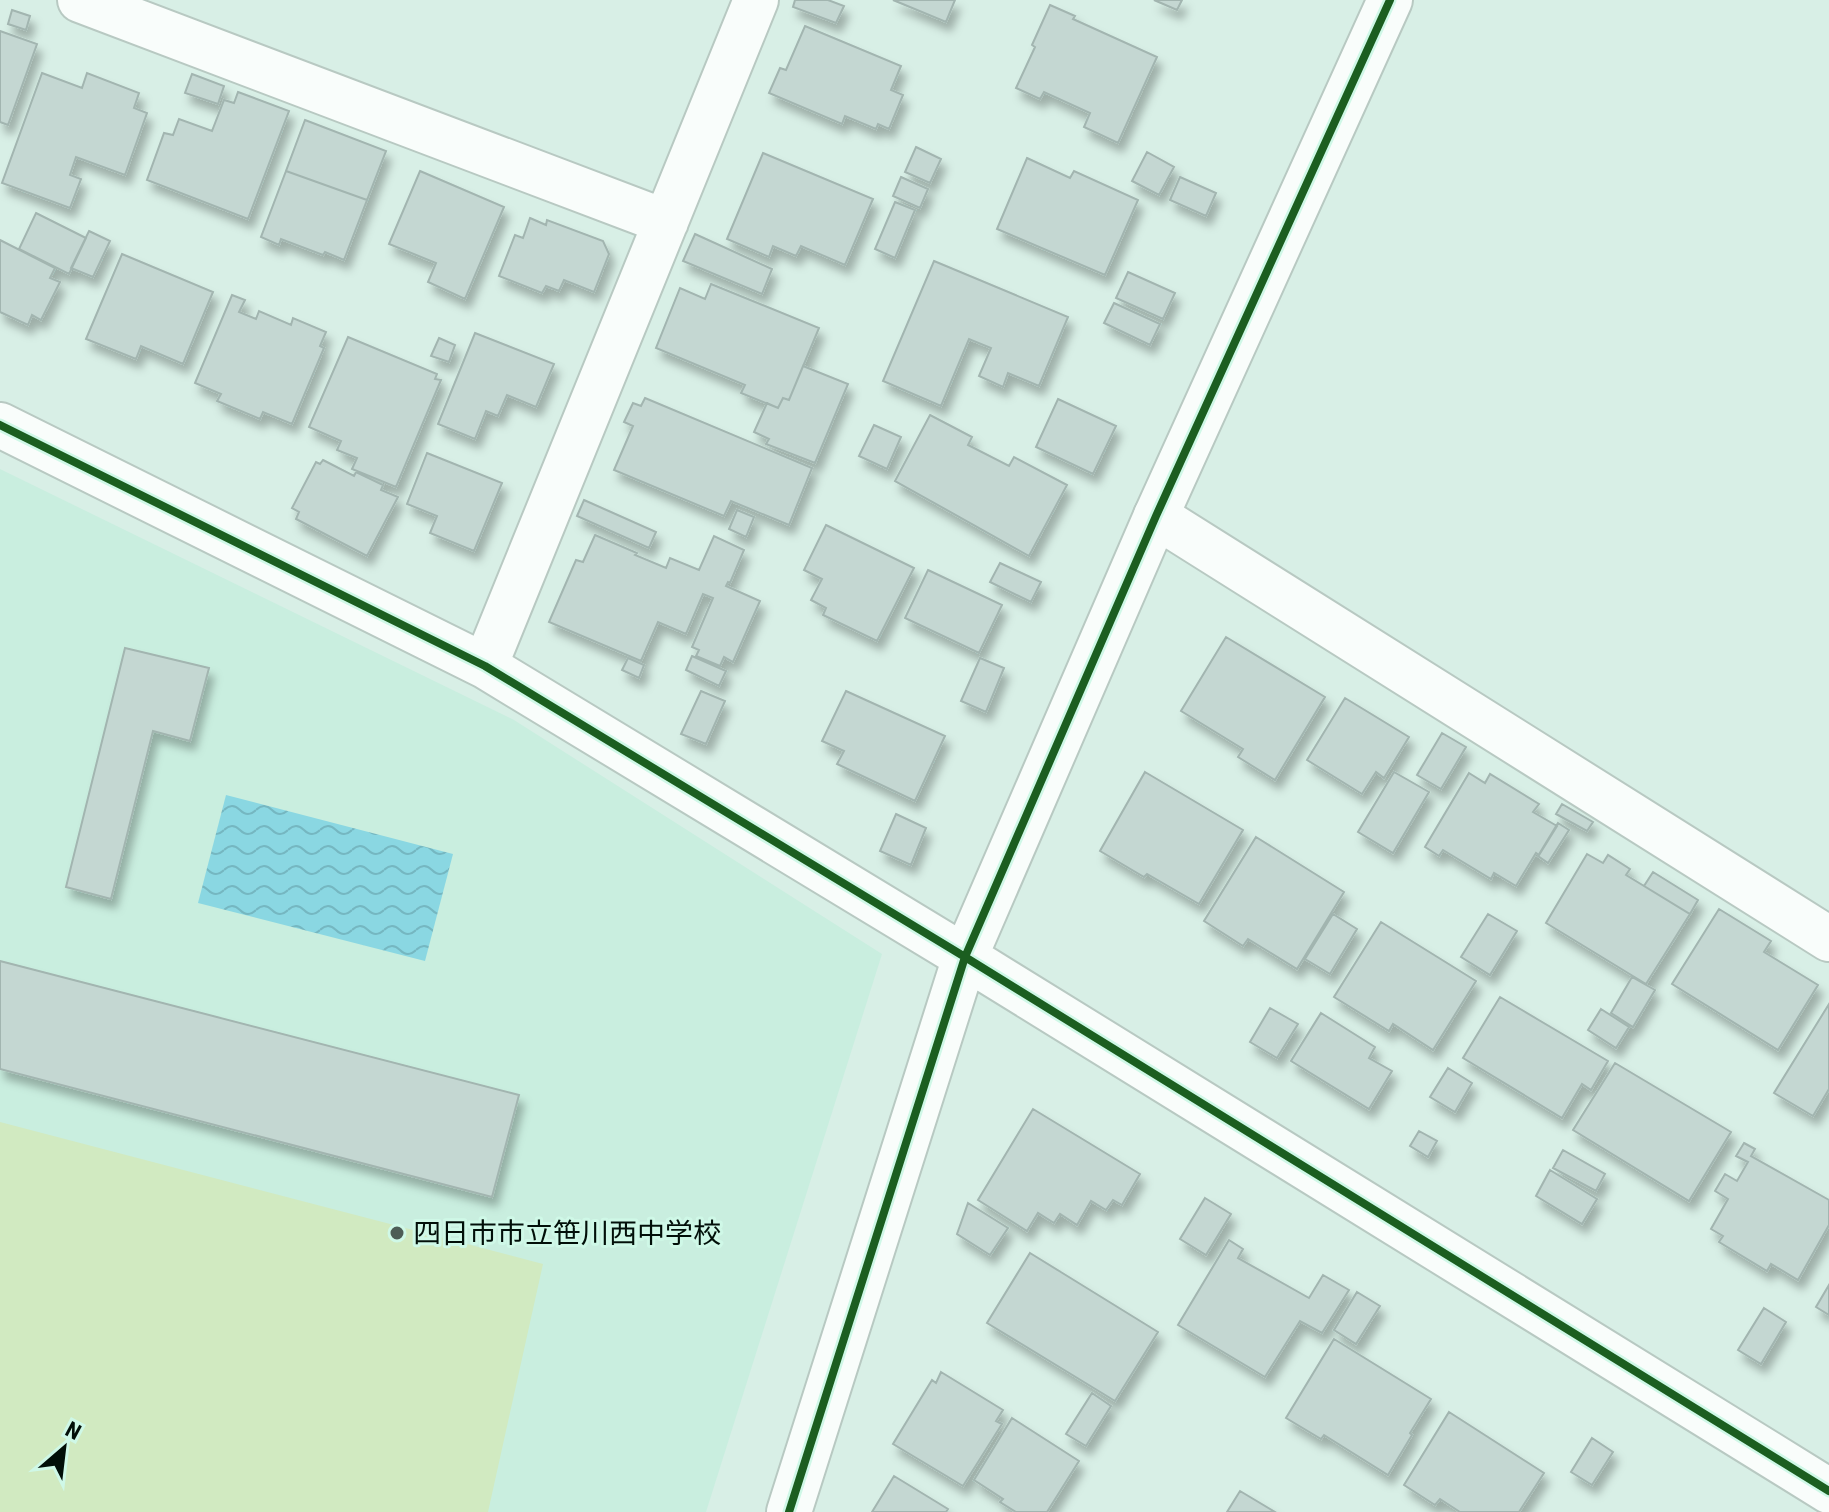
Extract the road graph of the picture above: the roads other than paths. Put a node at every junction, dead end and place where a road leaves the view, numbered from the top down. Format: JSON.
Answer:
{"nodes":[{"id":1,"x":80,"y":0,"type":"edge"},
{"id":2,"x":756,"y":0,"type":"edge"},
{"id":3,"x":1390,"y":0,"type":"edge"},
{"id":4,"x":666,"y":222,"type":"junction"},
{"id":5,"x":0,"y":425,"type":"edge"},
{"id":6,"x":1156,"y":516,"type":"junction"},
{"id":7,"x":485,"y":666,"type":"junction"},
{"id":8,"x":1829,"y":939,"type":"edge"},
{"id":9,"x":965,"y":957,"type":"junction"},
{"id":10,"x":1829,"y":1491,"type":"edge"},
{"id":11,"x":789,"y":1512,"type":"edge"}],
"edges":[{"from":1,"to":4,"type":"street"},
{"from":2,"to":4,"type":"street"},
{"from":3,"to":6,"type":"street"},
{"from":4,"to":7,"type":"street"},
{"from":5,"to":7,"type":"street"},
{"from":6,"to":8,"type":"street"},
{"from":6,"to":9,"type":"street"},
{"from":7,"to":9,"type":"street"},
{"from":9,"to":10,"type":"street"},
{"from":9,"to":11,"type":"street"}]}
